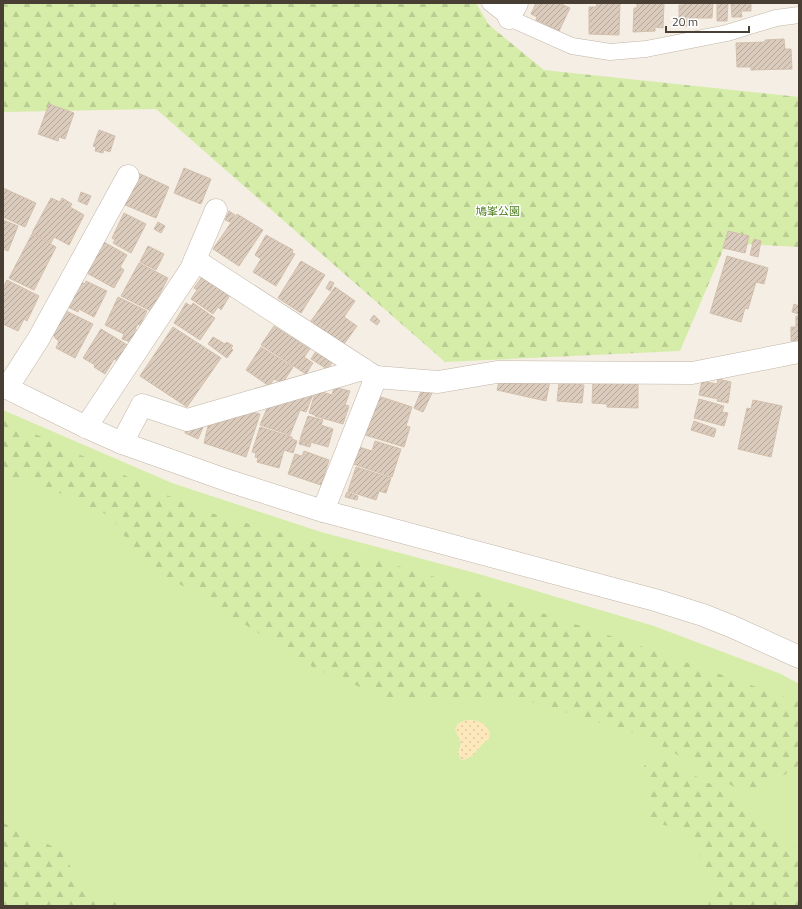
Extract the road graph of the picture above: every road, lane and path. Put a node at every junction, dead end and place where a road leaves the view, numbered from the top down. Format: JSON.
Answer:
{"nodes":[{"id":1,"x":490,"y":3,"type":"edge"},
{"id":2,"x":513,"y":10,"type":"edge"},
{"id":3,"x":799,"y":15,"type":"edge"},
{"id":4,"x":128,"y":176,"type":"dead end"},
{"id":5,"x":216,"y":210,"type":"dead end"},
{"id":6,"x":195,"y":260,"type":"junction"},
{"id":7,"x":799,"y":352,"type":"edge"},
{"id":8,"x":369,"y":373,"type":"junction"},
{"id":9,"x":5,"y":387,"type":"edge"},
{"id":10,"x":86,"y":427,"type":"junction"},
{"id":11,"x":122,"y":443,"type":"junction"},
{"id":12,"x":323,"y":511,"type":"junction"},
{"id":13,"x":777,"y":646,"type":"junction"},
{"id":14,"x":799,"y":646,"type":"edge"},
{"id":15,"x":799,"y":657,"type":"edge"}],
"edges":[{"from":1,"to":2,"type":"lane"},
{"from":2,"to":3,"type":"lane"},
{"from":4,"to":9,"type":"street"},
{"from":5,"to":6,"type":"street"},
{"from":6,"to":8,"type":"street"},
{"from":6,"to":10,"type":"street"},
{"from":7,"to":8,"type":"street"},
{"from":8,"to":11,"type":"street"},
{"from":8,"to":12,"type":"street"},
{"from":9,"to":10,"type":"street"},
{"from":10,"to":11,"type":"street"},
{"from":11,"to":12,"type":"street"},
{"from":12,"to":13,"type":"street"},
{"from":13,"to":14,"type":"street"},
{"from":13,"to":15,"type":"street"}]}
